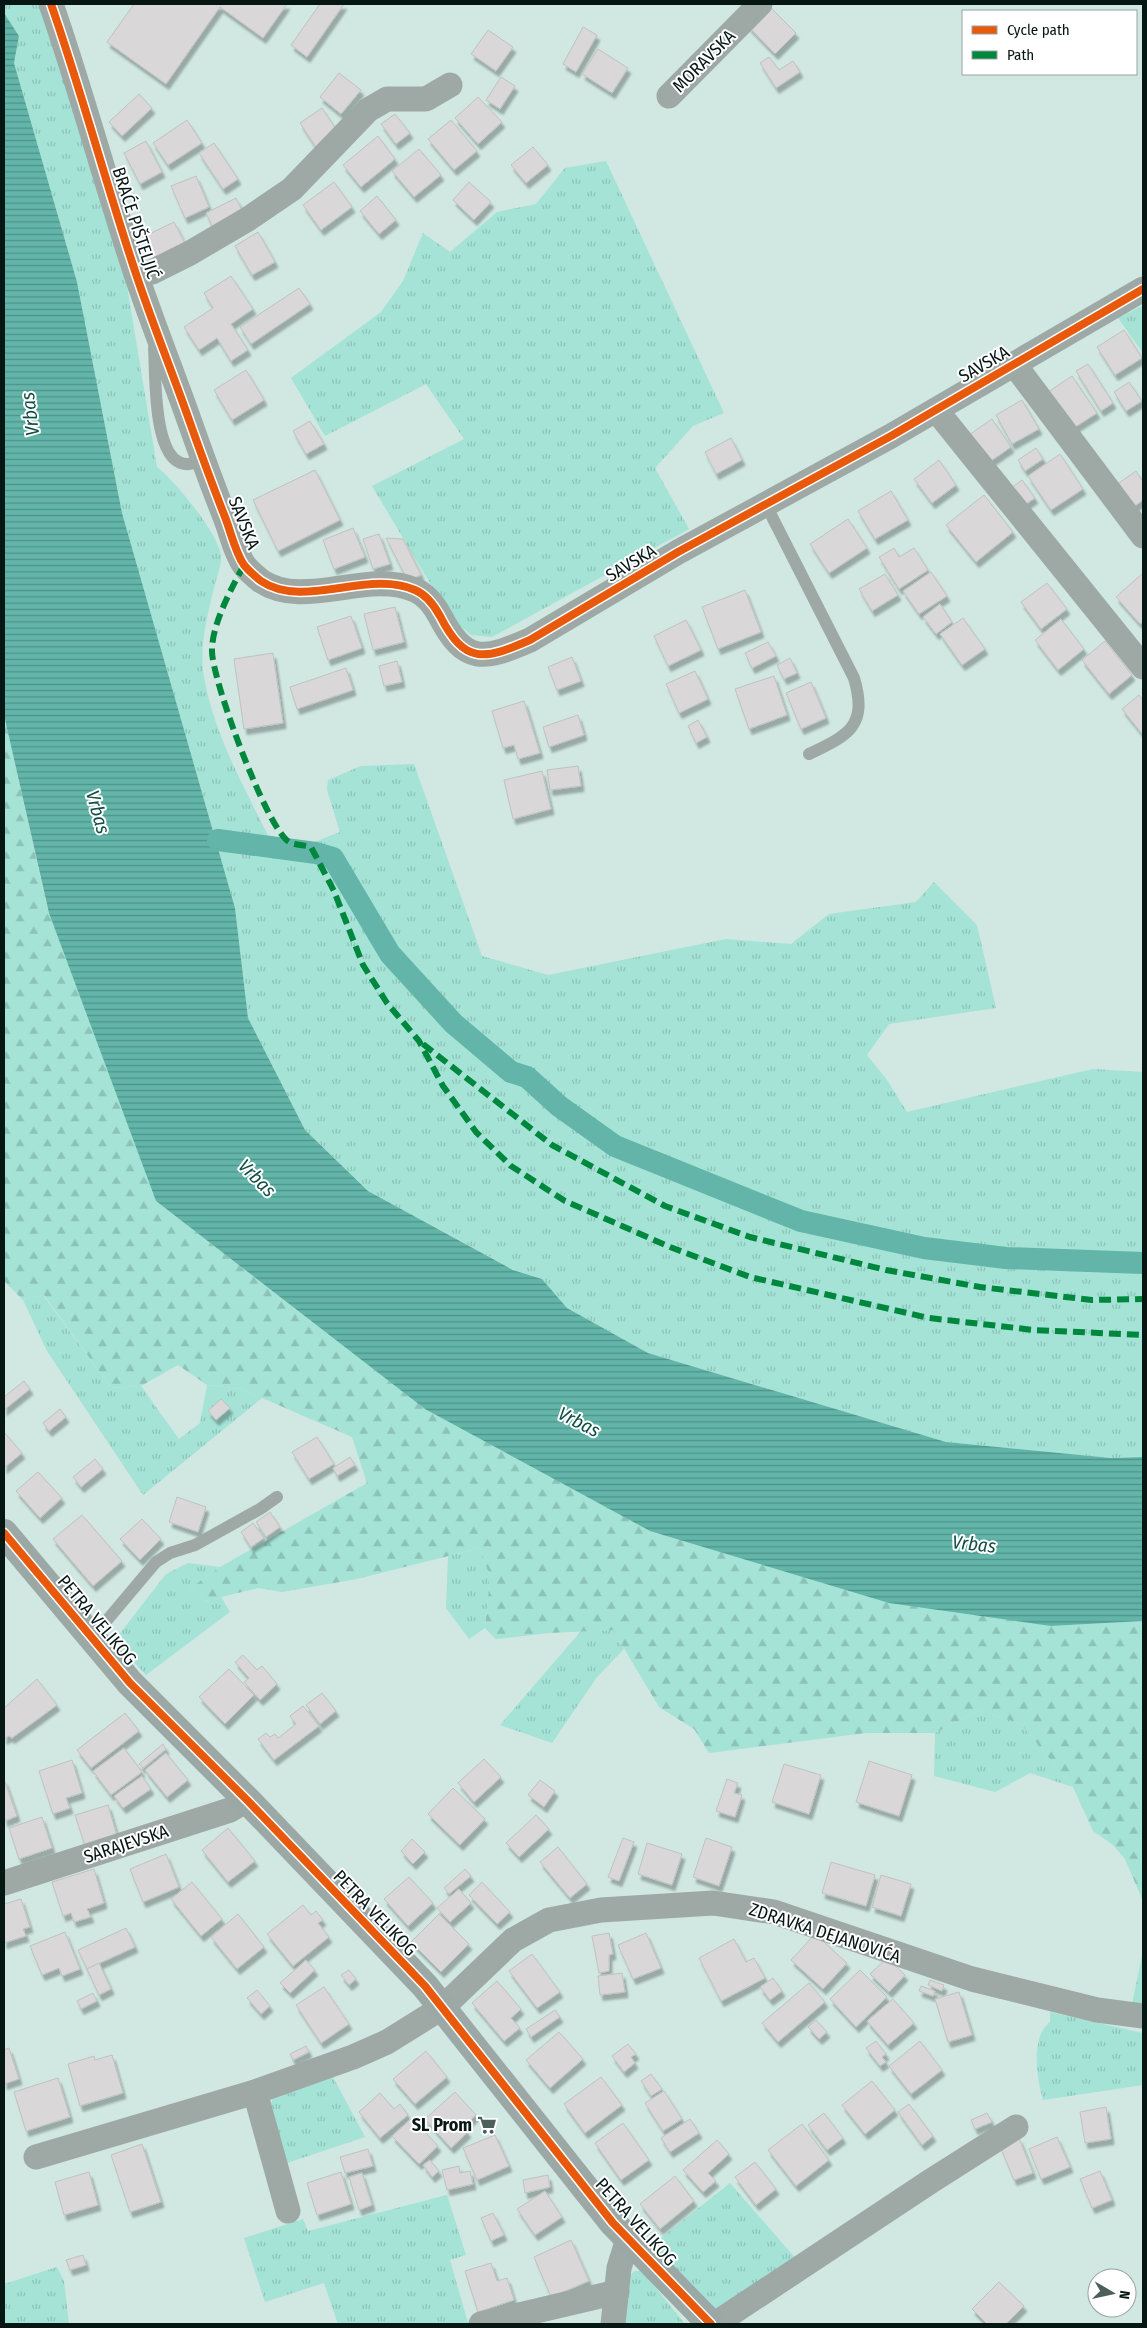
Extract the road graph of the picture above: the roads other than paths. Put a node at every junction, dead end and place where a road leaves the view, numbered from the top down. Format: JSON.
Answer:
{"nodes":[{"id":1,"x":51,"y":4,"type":"edge"},
{"id":2,"x":760,"y":4,"type":"edge"},
{"id":3,"x":450,"y":85,"type":"dead end"},
{"id":4,"x":669,"y":96,"type":"dead end"},
{"id":5,"x":137,"y":276,"type":"junction"},
{"id":6,"x":1143,"y":289,"type":"edge"},
{"id":7,"x":1014,"y":364,"type":"junction"},
{"id":8,"x":936,"y":410,"type":"junction"},
{"id":9,"x":199,"y":449,"type":"joint"},
{"id":10,"x":766,"y":505,"type":"junction"},
{"id":11,"x":1143,"y":536,"type":"edge"},
{"id":12,"x":1143,"y":668,"type":"edge"},
{"id":13,"x":809,"y":754,"type":"dead end"},
{"id":14,"x":277,"y":1497,"type":"dead end"},
{"id":15,"x":4,"y":1536,"type":"edge"},
{"id":16,"x":92,"y":1638,"type":"junction"},
{"id":17,"x":247,"y":1800,"type":"junction"},
{"id":18,"x":4,"y":1883,"type":"edge"},
{"id":19,"x":443,"y":2007,"type":"junction"},
{"id":20,"x":1143,"y":2016,"type":"edge"},
{"id":21,"x":255,"y":2092,"type":"junction"},
{"id":22,"x":1016,"y":2127,"type":"dead end"},
{"id":23,"x":36,"y":2157,"type":"dead end"},
{"id":24,"x":288,"y":2211,"type":"dead end"},
{"id":25,"x":628,"y":2239,"type":"junction"},
{"id":26,"x":617,"y":2292,"type":"junction"},
{"id":27,"x":481,"y":2324,"type":"edge"},
{"id":28,"x":613,"y":2324,"type":"edge"},
{"id":29,"x":711,"y":2324,"type":"edge"},
{"id":30,"x":715,"y":2324,"type":"edge"}],
"edges":[{"from":1,"to":5,"type":"street","name":"BRAĆE PIŠTELJIĆ"},
{"from":2,"to":4,"type":"street","name":"MORAVSKA"},
{"from":3,"to":5,"type":"street"},
{"from":5,"to":9,"type":"street","name":"BRAĆE PIŠTELJIĆ"},
{"from":6,"to":7,"type":"street","name":"SAVSKA"},
{"from":7,"to":8,"type":"street","name":"SAVSKA"},
{"from":7,"to":11,"type":"street"},
{"from":8,"to":10,"type":"street","name":"SAVSKA"},
{"from":8,"to":12,"type":"street"},
{"from":9,"to":10,"type":"street","name":"SAVSKA"},
{"from":10,"to":13,"type":"lane"},
{"from":14,"to":16,"type":"lane"},
{"from":15,"to":16,"type":"street","name":"PETRA VELIKOG"},
{"from":16,"to":17,"type":"street","name":"PETRA VELIKOG"},
{"from":17,"to":18,"type":"street","name":"SARAJEVSKA"},
{"from":17,"to":19,"type":"street","name":"PETRA VELIKOG"},
{"from":19,"to":20,"type":"street","name":"ZDRAVKA DEJANOVIĆA"},
{"from":19,"to":21,"type":"street","name":"ZDRAVKA DEJANOVIĆA"},
{"from":19,"to":25,"type":"street","name":"PETRA VELIKOG"},
{"from":21,"to":23,"type":"street","name":"ZDRAVKA DEJANOVIĆA"},
{"from":21,"to":24,"type":"street"},
{"from":22,"to":30,"type":"street"},
{"from":25,"to":26,"type":"street"},
{"from":25,"to":29,"type":"street","name":"PETRA VELIKOG"},
{"from":26,"to":27,"type":"street"},
{"from":26,"to":28,"type":"street"}]}
